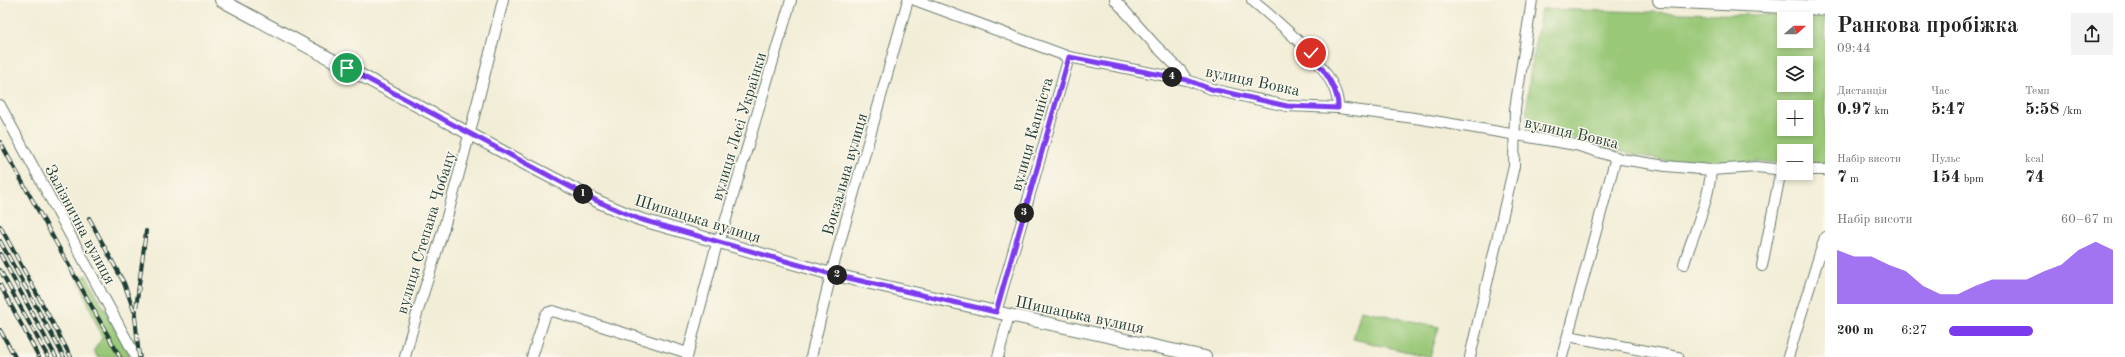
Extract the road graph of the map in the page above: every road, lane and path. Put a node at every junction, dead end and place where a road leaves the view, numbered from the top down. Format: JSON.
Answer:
{"nodes":[{"id":1,"x":221,"y":0,"type":"edge"},
{"id":2,"x":503,"y":0,"type":"edge"},
{"id":3,"x":791,"y":0,"type":"edge"},
{"id":4,"x":908,"y":0,"type":"edge"},
{"id":5,"x":915,"y":0,"type":"edge"},
{"id":6,"x":1115,"y":0,"type":"edge"},
{"id":7,"x":1252,"y":0,"type":"edge"},
{"id":8,"x":1532,"y":0,"type":"edge"},
{"id":9,"x":1660,"y":0,"type":"edge"},
{"id":10,"x":1825,"y":8,"type":"edge"},
{"id":11,"x":1069,"y":57,"type":"junction"},
{"id":12,"x":1187,"y":80,"type":"junction"},
{"id":13,"x":0,"y":105,"type":"edge"},
{"id":14,"x":1338,"y":108,"type":"junction"},
{"id":15,"x":1515,"y":134,"type":"junction"},
{"id":16,"x":471,"y":135,"type":"junction"},
{"id":17,"x":1616,"y":157,"type":"junction"},
{"id":18,"x":1777,"y":169,"type":"edge"},
{"id":19,"x":1711,"y":170,"type":"junction"},
{"id":20,"x":1813,"y":170,"type":"edge"},
{"id":21,"x":1825,"y":170,"type":"edge"},
{"id":22,"x":1781,"y":180,"type":"edge"},
{"id":23,"x":1825,"y":237,"type":"edge"},
{"id":24,"x":717,"y":243,"type":"junction"},
{"id":25,"x":1684,"y":264,"type":"dead end"},
{"id":26,"x":1762,"y":266,"type":"dead end"},
{"id":27,"x":831,"y":274,"type":"junction"},
{"id":28,"x":996,"y":312,"type":"junction"},
{"id":29,"x":1009,"y":315,"type":"junction"},
{"id":30,"x":1568,"y":336,"type":"junction"},
{"id":31,"x":687,"y":355,"type":"edge"},
{"id":32,"x":1189,"y":355,"type":"edge"},
{"id":33,"x":136,"y":357,"type":"edge"},
{"id":34,"x":405,"y":357,"type":"edge"},
{"id":35,"x":532,"y":357,"type":"edge"},
{"id":36,"x":810,"y":357,"type":"edge"},
{"id":37,"x":998,"y":357,"type":"edge"},
{"id":38,"x":1205,"y":357,"type":"edge"},
{"id":39,"x":1470,"y":357,"type":"edge"},
{"id":40,"x":1562,"y":357,"type":"edge"},
{"id":41,"x":1678,"y":357,"type":"edge"},
{"id":42,"x":1788,"y":357,"type":"edge"}],
"edges":[{"from":1,"to":16,"type":"street","name":"Шишацька вулиця"},
{"from":2,"to":16,"type":"street","name":"вулиця Степана Чобану"},
{"from":3,"to":24,"type":"street","name":"вулиця Лесі Українки"},
{"from":4,"to":27,"type":"street","name":"Вокзальна вулиця"},
{"from":5,"to":11,"type":"street","name":"вулиця Вовка"},
{"from":6,"to":12,"type":"street"},
{"from":7,"to":14,"type":"street"},
{"from":8,"to":15,"type":"street"},
{"from":9,"to":10,"type":"main road"},
{"from":11,"to":12,"type":"street","name":"вулиця Вовка"},
{"from":11,"to":28,"type":"street","name":"вулиця Капніста"},
{"from":12,"to":14,"type":"street","name":"вулиця Вовка"},
{"from":13,"to":33,"type":"street","name":"Залізнична вулиця"},
{"from":14,"to":15,"type":"street","name":"вулиця Вовка"},
{"from":15,"to":17,"type":"street","name":"вулиця Вовка"},
{"from":15,"to":39,"type":"street"},
{"from":16,"to":24,"type":"street","name":"Шишацька вулиця"},
{"from":16,"to":34,"type":"street","name":"вулиця Степана Чобану"},
{"from":17,"to":19,"type":"street","name":"вулиця Вовка"},
{"from":17,"to":30,"type":"street"},
{"from":18,"to":19,"type":"street","name":"вулиця Вовка"},
{"from":19,"to":25,"type":"street"},
{"from":20,"to":21,"type":"street"},
{"from":22,"to":26,"type":"street","name":"вулиця Вовка"},
{"from":23,"to":42,"type":"street"},
{"from":24,"to":27,"type":"street","name":"Шишацька вулиця"},
{"from":24,"to":31,"type":"street","name":"вулиця Лесі Українки"},
{"from":27,"to":28,"type":"street","name":"Шишацька вулиця"},
{"from":27,"to":36,"type":"street","name":"Вокзальна вулиця"},
{"from":28,"to":29,"type":"street","name":"Шишацька вулиця"},
{"from":29,"to":32,"type":"street","name":"Шишацька вулиця"},
{"from":29,"to":37,"type":"street"},
{"from":30,"to":40,"type":"street"},
{"from":30,"to":41,"type":"street"},
{"from":31,"to":35,"type":"street","name":"вулиця Лесі Українки"},
{"from":32,"to":38,"type":"street","name":"Шишацька вулиця"}]}
